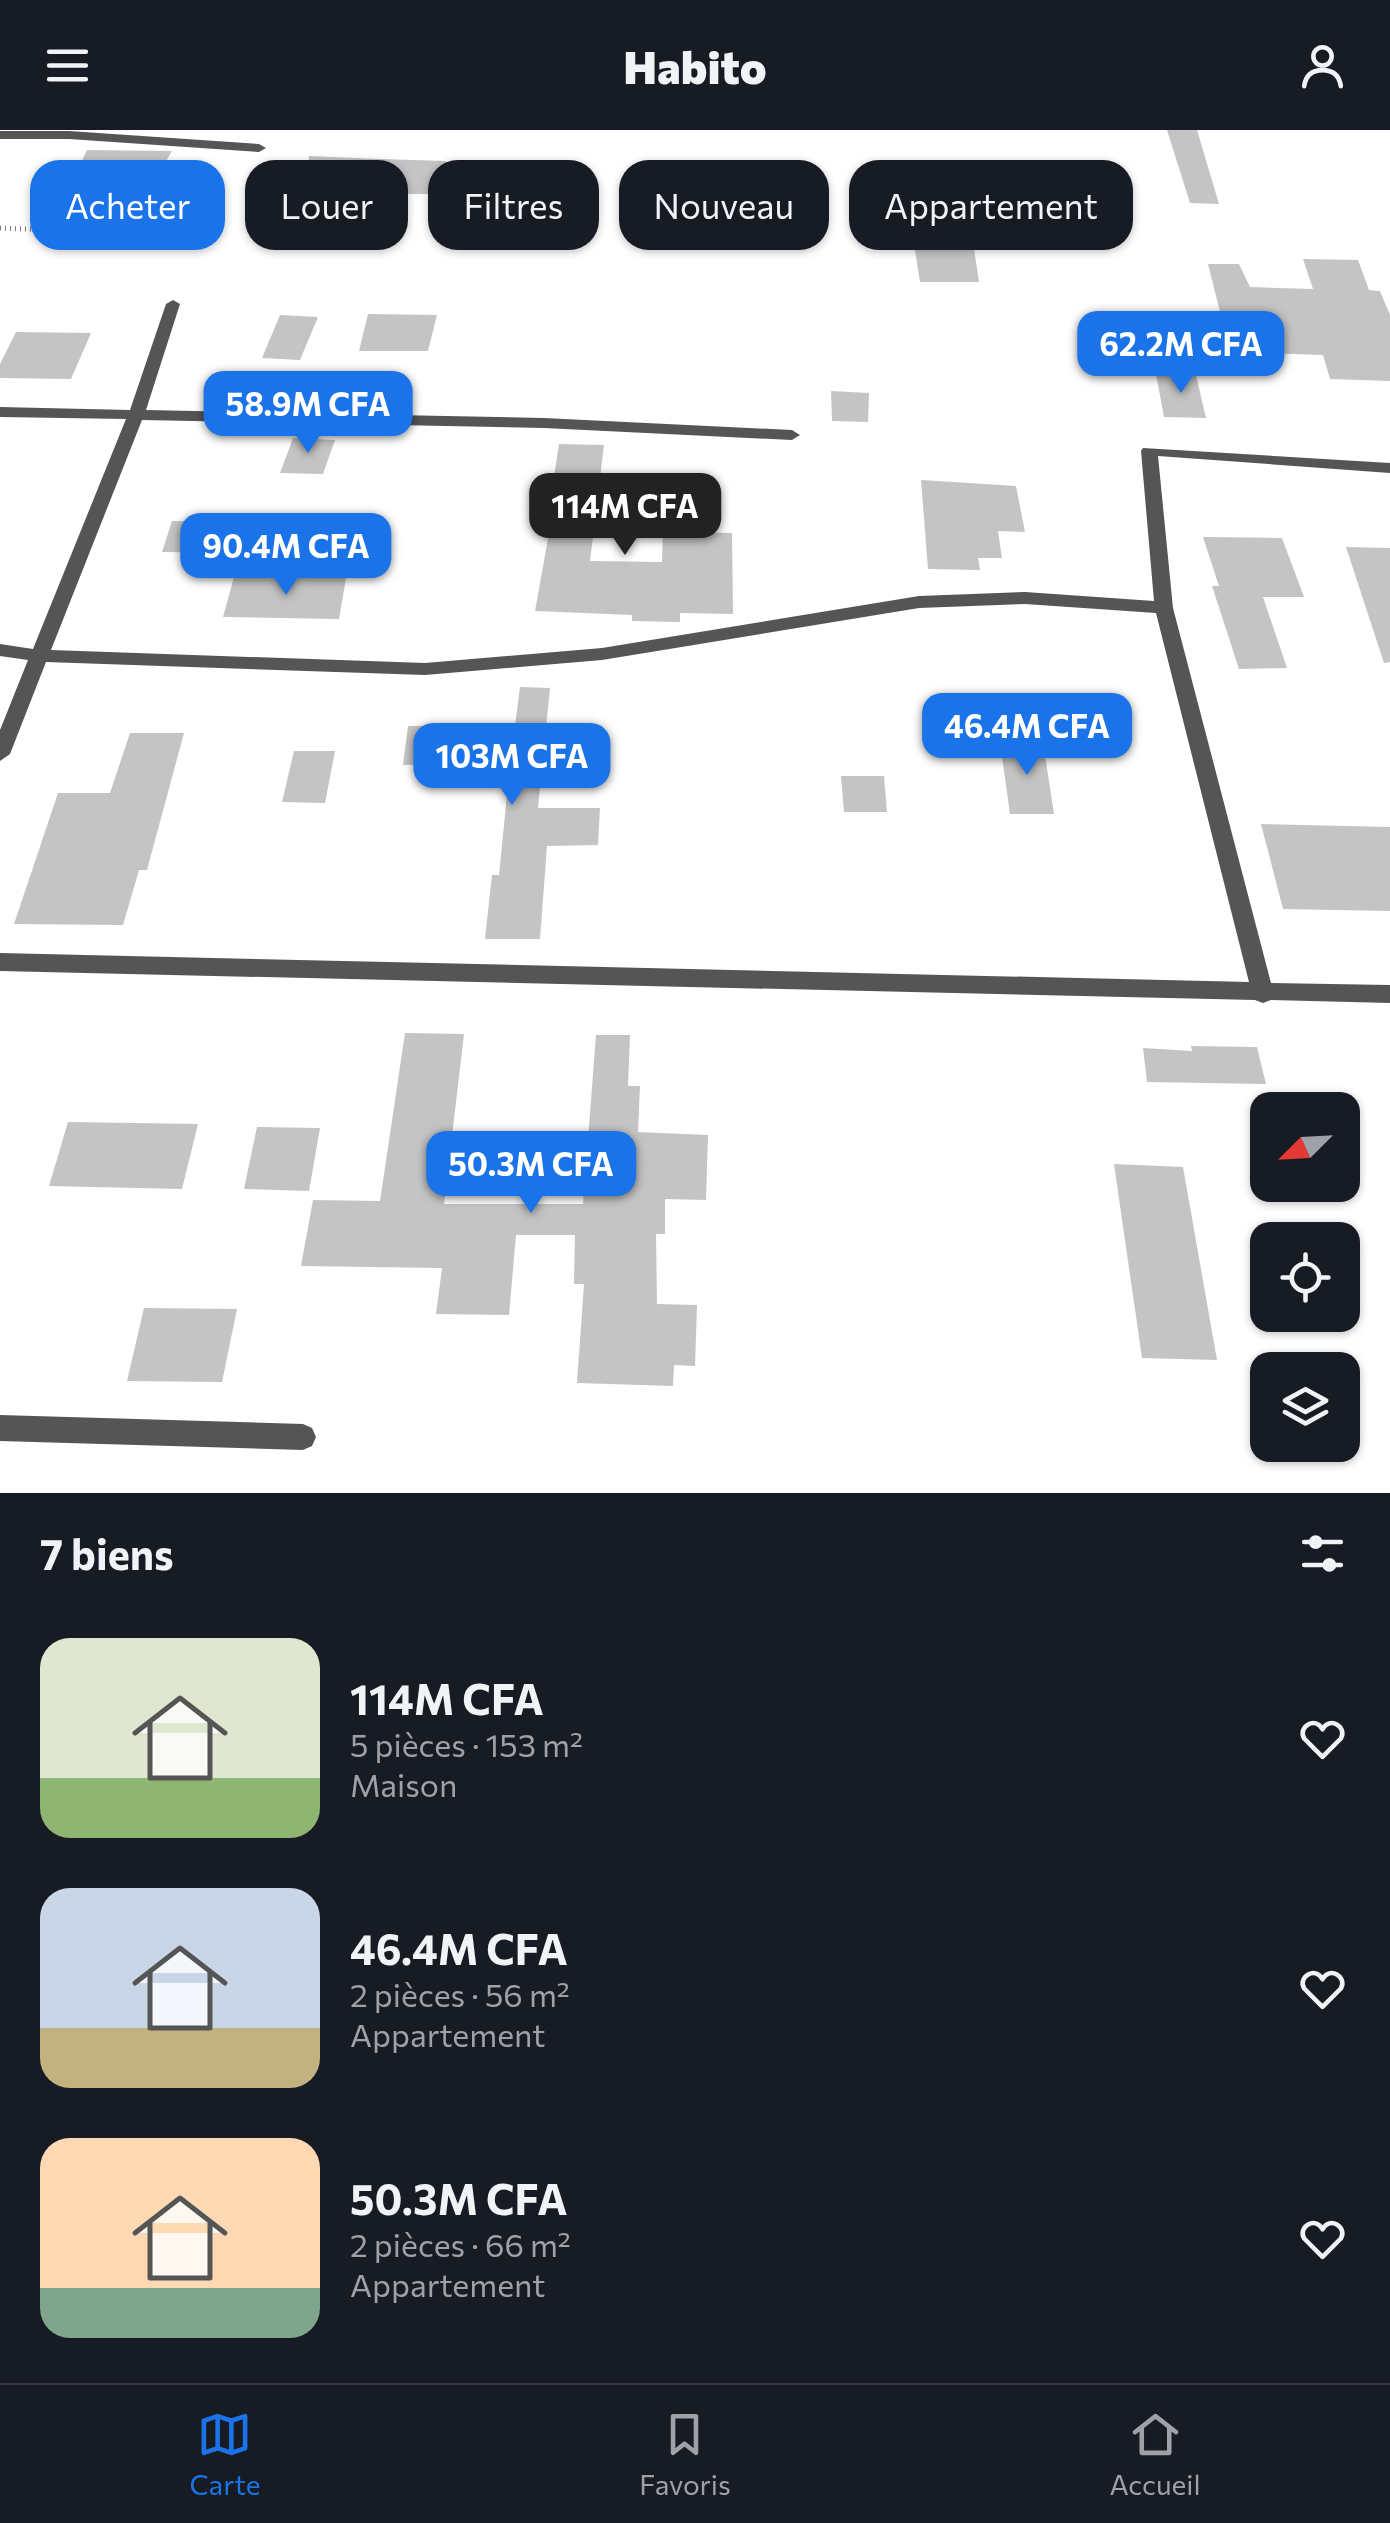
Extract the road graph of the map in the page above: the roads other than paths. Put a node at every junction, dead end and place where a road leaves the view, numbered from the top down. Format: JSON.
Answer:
{"nodes":[{"id":1,"x":0,"y":135,"type":"edge"},
{"id":2,"x":259,"y":148,"type":"dead end"},
{"id":3,"x":173,"y":304,"type":"dead end"},
{"id":4,"x":0,"y":412,"type":"edge"},
{"id":5,"x":136,"y":414,"type":"junction"},
{"id":6,"x":792,"y":435,"type":"dead end"},
{"id":7,"x":1390,"y":468,"type":"edge"},
{"id":8,"x":1164,"y":608,"type":"junction"},
{"id":9,"x":0,"y":650,"type":"edge"},
{"id":10,"x":40,"y":656,"type":"junction"},
{"id":11,"x":0,"y":754,"type":"edge"},
{"id":12,"x":0,"y":962,"type":"edge"},
{"id":13,"x":1264,"y":994,"type":"junction"},
{"id":14,"x":1390,"y":994,"type":"edge"},
{"id":15,"x":0,"y":1428,"type":"edge"},
{"id":16,"x":303,"y":1437,"type":"dead end"}],
"edges":[{"from":1,"to":2,"type":"street"},
{"from":3,"to":5,"type":"street"},
{"from":4,"to":5,"type":"street"},
{"from":5,"to":6,"type":"street"},
{"from":5,"to":10,"type":"street"},
{"from":7,"to":8,"type":"street"},
{"from":8,"to":10,"type":"street"},
{"from":8,"to":13,"type":"street"},
{"from":9,"to":10,"type":"street"},
{"from":10,"to":11,"type":"street"},
{"from":12,"to":13,"type":"street"},
{"from":13,"to":14,"type":"street"},
{"from":15,"to":16,"type":"street"}]}
